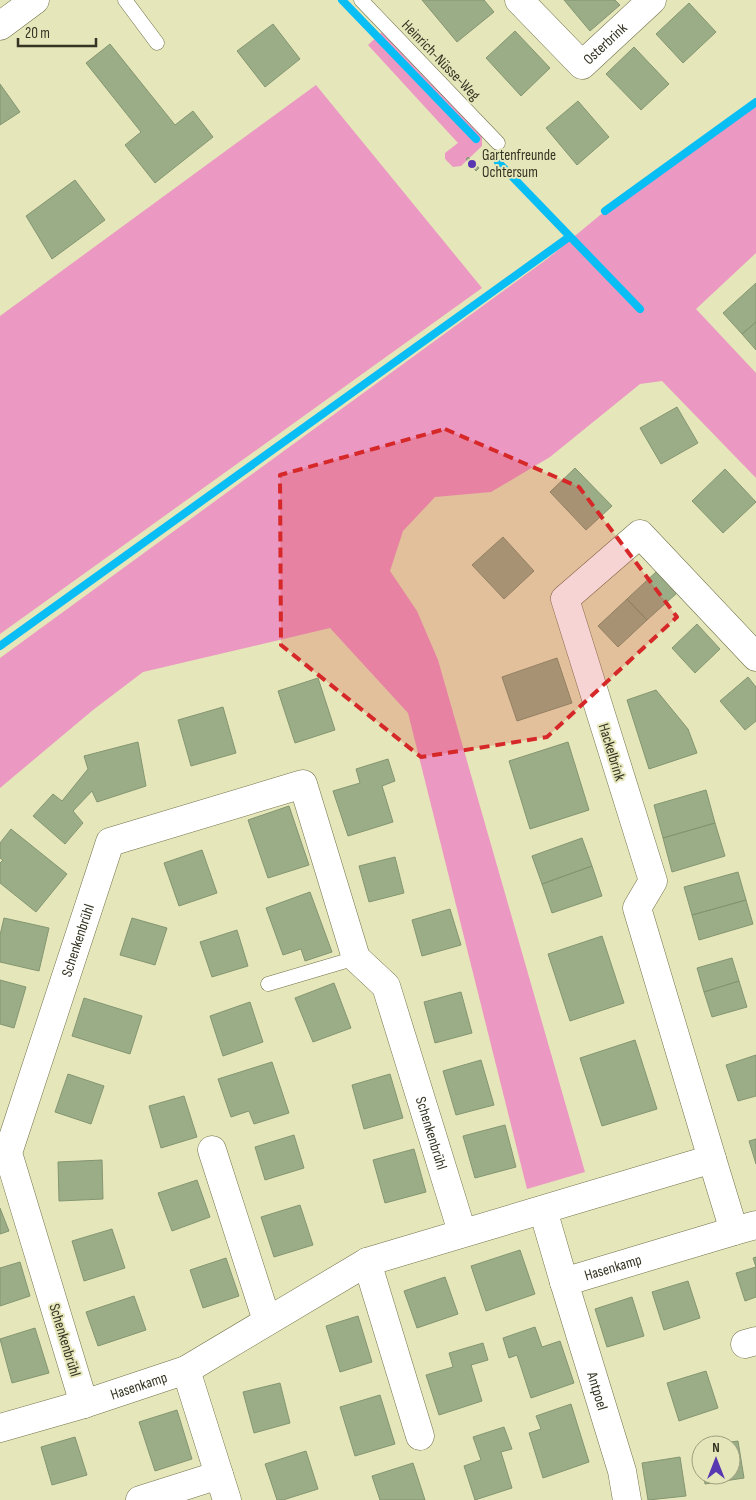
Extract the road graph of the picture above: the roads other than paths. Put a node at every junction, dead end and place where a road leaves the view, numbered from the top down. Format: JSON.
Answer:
{"nodes":[{"id":1,"x":36,"y":0,"type":"edge"},
{"id":2,"x":125,"y":0,"type":"edge"},
{"id":3,"x":360,"y":0,"type":"edge"},
{"id":4,"x":519,"y":0,"type":"edge"},
{"id":5,"x":652,"y":0,"type":"edge"},
{"id":6,"x":0,"y":26,"type":"edge"},
{"id":7,"x":157,"y":43,"type":"dead end"},
{"id":8,"x":498,"y":144,"type":"dead end"},
{"id":9,"x":756,"y":657,"type":"edge"},
{"id":10,"x":356,"y":958,"type":"junction"},
{"id":11,"x":268,"y":984,"type":"dead end"},
{"id":12,"x":212,"y":1150,"type":"dead end"},
{"id":13,"x":712,"y":1159,"type":"junction"},
{"id":14,"x":543,"y":1210,"type":"junction"},
{"id":15,"x":745,"y":1228,"type":"edge"},
{"id":16,"x":462,"y":1232,"type":"junction"},
{"id":17,"x":367,"y":1262,"type":"junction"},
{"id":18,"x":564,"y":1282,"type":"junction"},
{"id":19,"x":266,"y":1321,"type":"junction"},
{"id":20,"x":186,"y":1370,"type":"junction"},
{"id":21,"x":84,"y":1404,"type":"junction"},
{"id":22,"x":0,"y":1428,"type":"edge"},
{"id":23,"x":420,"y":1436,"type":"dead end"},
{"id":24,"x":223,"y":1487,"type":"edge"},
{"id":25,"x":140,"y":1500,"type":"edge"},
{"id":26,"x":627,"y":1500,"type":"edge"}],
"edges":[{"from":1,"to":6,"type":"street"},
{"from":2,"to":7,"type":"lane"},
{"from":3,"to":8,"type":"lane","name":"Heinrich-Nüsse-Weg"},
{"from":4,"to":5,"type":"street","name":"Osterbrink"},
{"from":9,"to":13,"type":"street","name":"Hackelbrink"},
{"from":10,"to":11,"type":"lane"},
{"from":10,"to":16,"type":"street","name":"Schenkenbrühl"},
{"from":10,"to":21,"type":"street","name":"Schenkenbrühl"},
{"from":12,"to":19,"type":"street"},
{"from":13,"to":14,"type":"street","name":"Hasenkamp"},
{"from":13,"to":15,"type":"street","name":"Hasenkamp"},
{"from":14,"to":16,"type":"street","name":"Hasenkamp"},
{"from":14,"to":18,"type":"street","name":"Hasenkamp"},
{"from":15,"to":18,"type":"street","name":"Hasenkamp"},
{"from":16,"to":17,"type":"street","name":"Hasenkamp"},
{"from":17,"to":19,"type":"street","name":"Hasenkamp"},
{"from":17,"to":23,"type":"street"},
{"from":18,"to":26,"type":"street","name":"Antpoel"},
{"from":19,"to":20,"type":"street","name":"Hasenkamp"},
{"from":20,"to":21,"type":"street","name":"Hasenkamp"},
{"from":20,"to":24,"type":"street"},
{"from":21,"to":22,"type":"street","name":"Hasenkamp"},
{"from":24,"to":25,"type":"street"}]}
